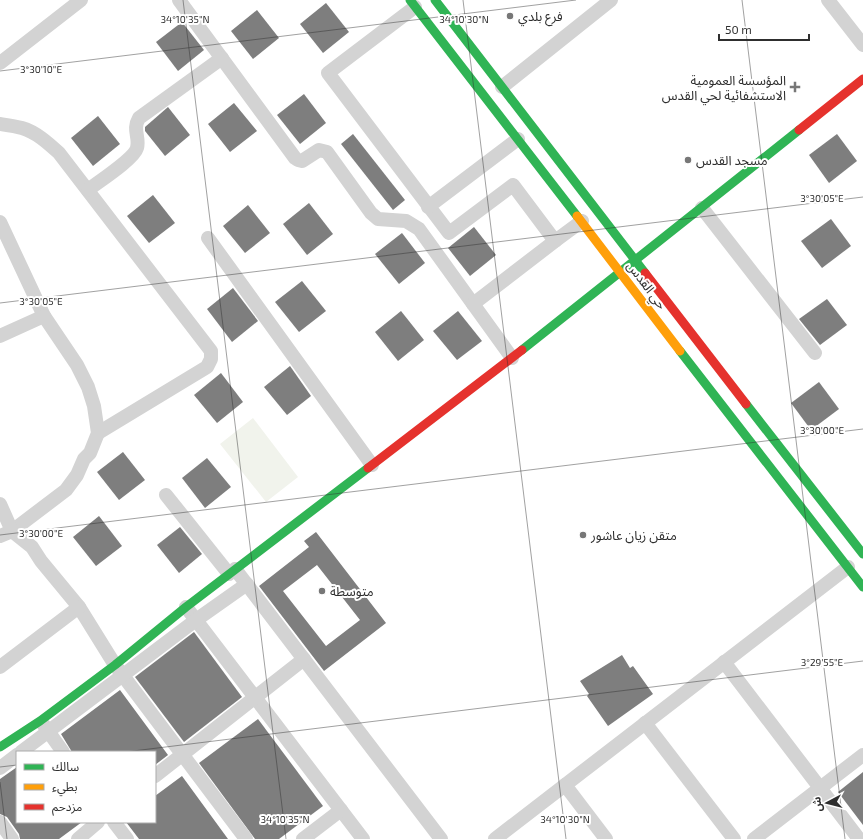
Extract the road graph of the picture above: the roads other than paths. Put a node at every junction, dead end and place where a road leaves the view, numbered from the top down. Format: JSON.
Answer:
{"nodes":[{"id":1,"x":81,"y":0,"type":"edge"},
{"id":2,"x":179,"y":0,"type":"edge"},
{"id":3,"x":435,"y":0,"type":"edge"},
{"id":4,"x":611,"y":0,"type":"edge"},
{"id":5,"x":828,"y":0,"type":"edge"},
{"id":6,"x":413,"y":3,"type":"edge"},
{"id":7,"x":863,"y":45,"type":"edge"},
{"id":8,"x":222,"y":58,"type":"junction"},
{"id":9,"x":0,"y":63,"type":"edge"},
{"id":10,"x":863,"y":79,"type":"edge"},
{"id":11,"x":502,"y":87,"type":"junction"},
{"id":12,"x":0,"y":124,"type":"edge"},
{"id":13,"x":518,"y":139,"type":"junction"},
{"id":14,"x":88,"y":190,"type":"junction"},
{"id":15,"x":428,"y":207,"type":"junction"},
{"id":16,"x":702,"y":208,"type":"junction"},
{"id":17,"x":0,"y":222,"type":"edge"},
{"id":18,"x":582,"y":222,"type":"junction"},
{"id":19,"x":208,"y":238,"type":"dead end"},
{"id":20,"x":555,"y":241,"type":"junction"},
{"id":21,"x":635,"y":261,"type":"junction"},
{"id":22,"x":621,"y":272,"type":"junction"},
{"id":23,"x":473,"y":304,"type":"junction"},
{"id":24,"x":44,"y":316,"type":"junction"},
{"id":25,"x":0,"y":336,"type":"edge"},
{"id":26,"x":815,"y":353,"type":"dead end"},
{"id":27,"x":512,"y":358,"type":"junction"},
{"id":28,"x":744,"y":419,"type":"junction"},
{"id":29,"x":98,"y":433,"type":"junction"},
{"id":30,"x":372,"y":465,"type":"junction"},
{"id":31,"x":166,"y":495,"type":"dead end"},
{"id":32,"x":0,"y":504,"type":"edge"},
{"id":33,"x":6,"y":533,"type":"edge"},
{"id":34,"x":863,"y":554,"type":"edge"},
{"id":35,"x":848,"y":567,"type":"junction"},
{"id":36,"x":232,"y":572,"type":"junction"},
{"id":37,"x":247,"y":584,"type":"junction"},
{"id":38,"x":863,"y":587,"type":"edge"},
{"id":39,"x":79,"y":607,"type":"junction"},
{"id":40,"x":186,"y":607,"type":"junction"},
{"id":41,"x":196,"y":620,"type":"junction"},
{"id":42,"x":304,"y":659,"type":"junction"},
{"id":43,"x":724,"y":662,"type":"junction"},
{"id":44,"x":0,"y":667,"type":"edge"},
{"id":45,"x":119,"y":670,"type":"junction"},
{"id":46,"x":254,"y":697,"type":"junction"},
{"id":47,"x":645,"y":723,"type":"junction"},
{"id":48,"x":44,"y":726,"type":"junction"},
{"id":49,"x":0,"y":747,"type":"edge"},
{"id":50,"x":22,"y":751,"type":"edge"},
{"id":51,"x":62,"y":751,"type":"edge"},
{"id":52,"x":182,"y":754,"type":"junction"},
{"id":53,"x":863,"y":755,"type":"edge"},
{"id":54,"x":16,"y":756,"type":"edge"},
{"id":55,"x":0,"y":768,"type":"edge"},
{"id":56,"x":156,"y":775,"type":"edge"},
{"id":57,"x":565,"y":785,"type":"junction"},
{"id":58,"x":820,"y":788,"type":"junction"},
{"id":59,"x":341,"y":810,"type":"junction"},
{"id":60,"x":0,"y":822,"type":"edge"},
{"id":61,"x":97,"y":823,"type":"edge"},
{"id":62,"x":115,"y":823,"type":"edge"},
{"id":63,"x":12,"y":839,"type":"edge"},
{"id":64,"x":78,"y":839,"type":"edge"},
{"id":65,"x":127,"y":839,"type":"edge"},
{"id":66,"x":246,"y":839,"type":"edge"},
{"id":67,"x":303,"y":839,"type":"edge"},
{"id":68,"x":363,"y":839,"type":"edge"},
{"id":69,"x":441,"y":839,"type":"edge"},
{"id":70,"x":495,"y":839,"type":"edge"},
{"id":71,"x":606,"y":839,"type":"edge"},
{"id":72,"x":734,"y":839,"type":"edge"},
{"id":73,"x":754,"y":839,"type":"edge"},
{"id":74,"x":859,"y":839,"type":"edge"}],
"edges":[{"from":1,"to":9,"type":"street"},
{"from":2,"to":8,"type":"street"},
{"from":3,"to":11,"type":"street"},
{"from":4,"to":11,"type":"street"},
{"from":5,"to":7,"type":"street"},
{"from":6,"to":13,"type":"street","name":"حي القدس"},
{"from":6,"to":15,"type":"street"},
{"from":8,"to":14,"type":"street"},
{"from":8,"to":23,"type":"street"},
{"from":10,"to":16,"type":"street"},
{"from":11,"to":21,"type":"street"},
{"from":12,"to":14,"type":"street"},
{"from":13,"to":15,"type":"street"},
{"from":13,"to":18,"type":"street","name":"حي القدس"},
{"from":14,"to":29,"type":"street"},
{"from":15,"to":20,"type":"street"},
{"from":16,"to":21,"type":"street"},
{"from":16,"to":26,"type":"street"},
{"from":17,"to":24,"type":"street"},
{"from":18,"to":20,"type":"street"},
{"from":18,"to":22,"type":"street","name":"حي القدس"},
{"from":19,"to":30,"type":"street"},
{"from":20,"to":23,"type":"street"},
{"from":21,"to":22,"type":"street"},
{"from":21,"to":28,"type":"street"},
{"from":22,"to":27,"type":"street"},
{"from":22,"to":28,"type":"street","name":"حي القدس"},
{"from":23,"to":27,"type":"street"},
{"from":24,"to":25,"type":"street"},
{"from":24,"to":29,"type":"street"},
{"from":27,"to":30,"type":"street"},
{"from":28,"to":34,"type":"street"},
{"from":28,"to":35,"type":"street","name":"حي القدس"},
{"from":29,"to":33,"type":"street"},
{"from":30,"to":36,"type":"street"},
{"from":31,"to":36,"type":"street"},
{"from":32,"to":33,"type":"street"},
{"from":33,"to":39,"type":"street"},
{"from":35,"to":38,"type":"street","name":"حي القدس"},
{"from":35,"to":43,"type":"street"},
{"from":36,"to":37,"type":"street"},
{"from":36,"to":40,"type":"street"},
{"from":37,"to":41,"type":"street"},
{"from":37,"to":42,"type":"street"},
{"from":39,"to":44,"type":"street"},
{"from":39,"to":45,"type":"street"},
{"from":40,"to":41,"type":"street"},
{"from":40,"to":45,"type":"street"},
{"from":41,"to":45,"type":"street"},
{"from":41,"to":46,"type":"street"},
{"from":42,"to":46,"type":"street"},
{"from":42,"to":69,"type":"street"},
{"from":43,"to":47,"type":"street"},
{"from":43,"to":58,"type":"street"},
{"from":45,"to":48,"type":"street"},
{"from":45,"to":52,"type":"street"},
{"from":46,"to":52,"type":"street"},
{"from":46,"to":59,"type":"street"},
{"from":47,"to":57,"type":"street"},
{"from":47,"to":72,"type":"street"},
{"from":48,"to":49,"type":"street"},
{"from":48,"to":50,"type":"street"},
{"from":48,"to":51,"type":"street"},
{"from":52,"to":56,"type":"street"},
{"from":52,"to":66,"type":"street"},
{"from":53,"to":58,"type":"street"},
{"from":54,"to":55,"type":"street"},
{"from":57,"to":70,"type":"street"},
{"from":57,"to":71,"type":"street"},
{"from":58,"to":73,"type":"street"},
{"from":58,"to":74,"type":"street"},
{"from":59,"to":67,"type":"street"},
{"from":59,"to":68,"type":"street"},
{"from":60,"to":63,"type":"street"},
{"from":61,"to":64,"type":"street"},
{"from":62,"to":65,"type":"street"}]}
